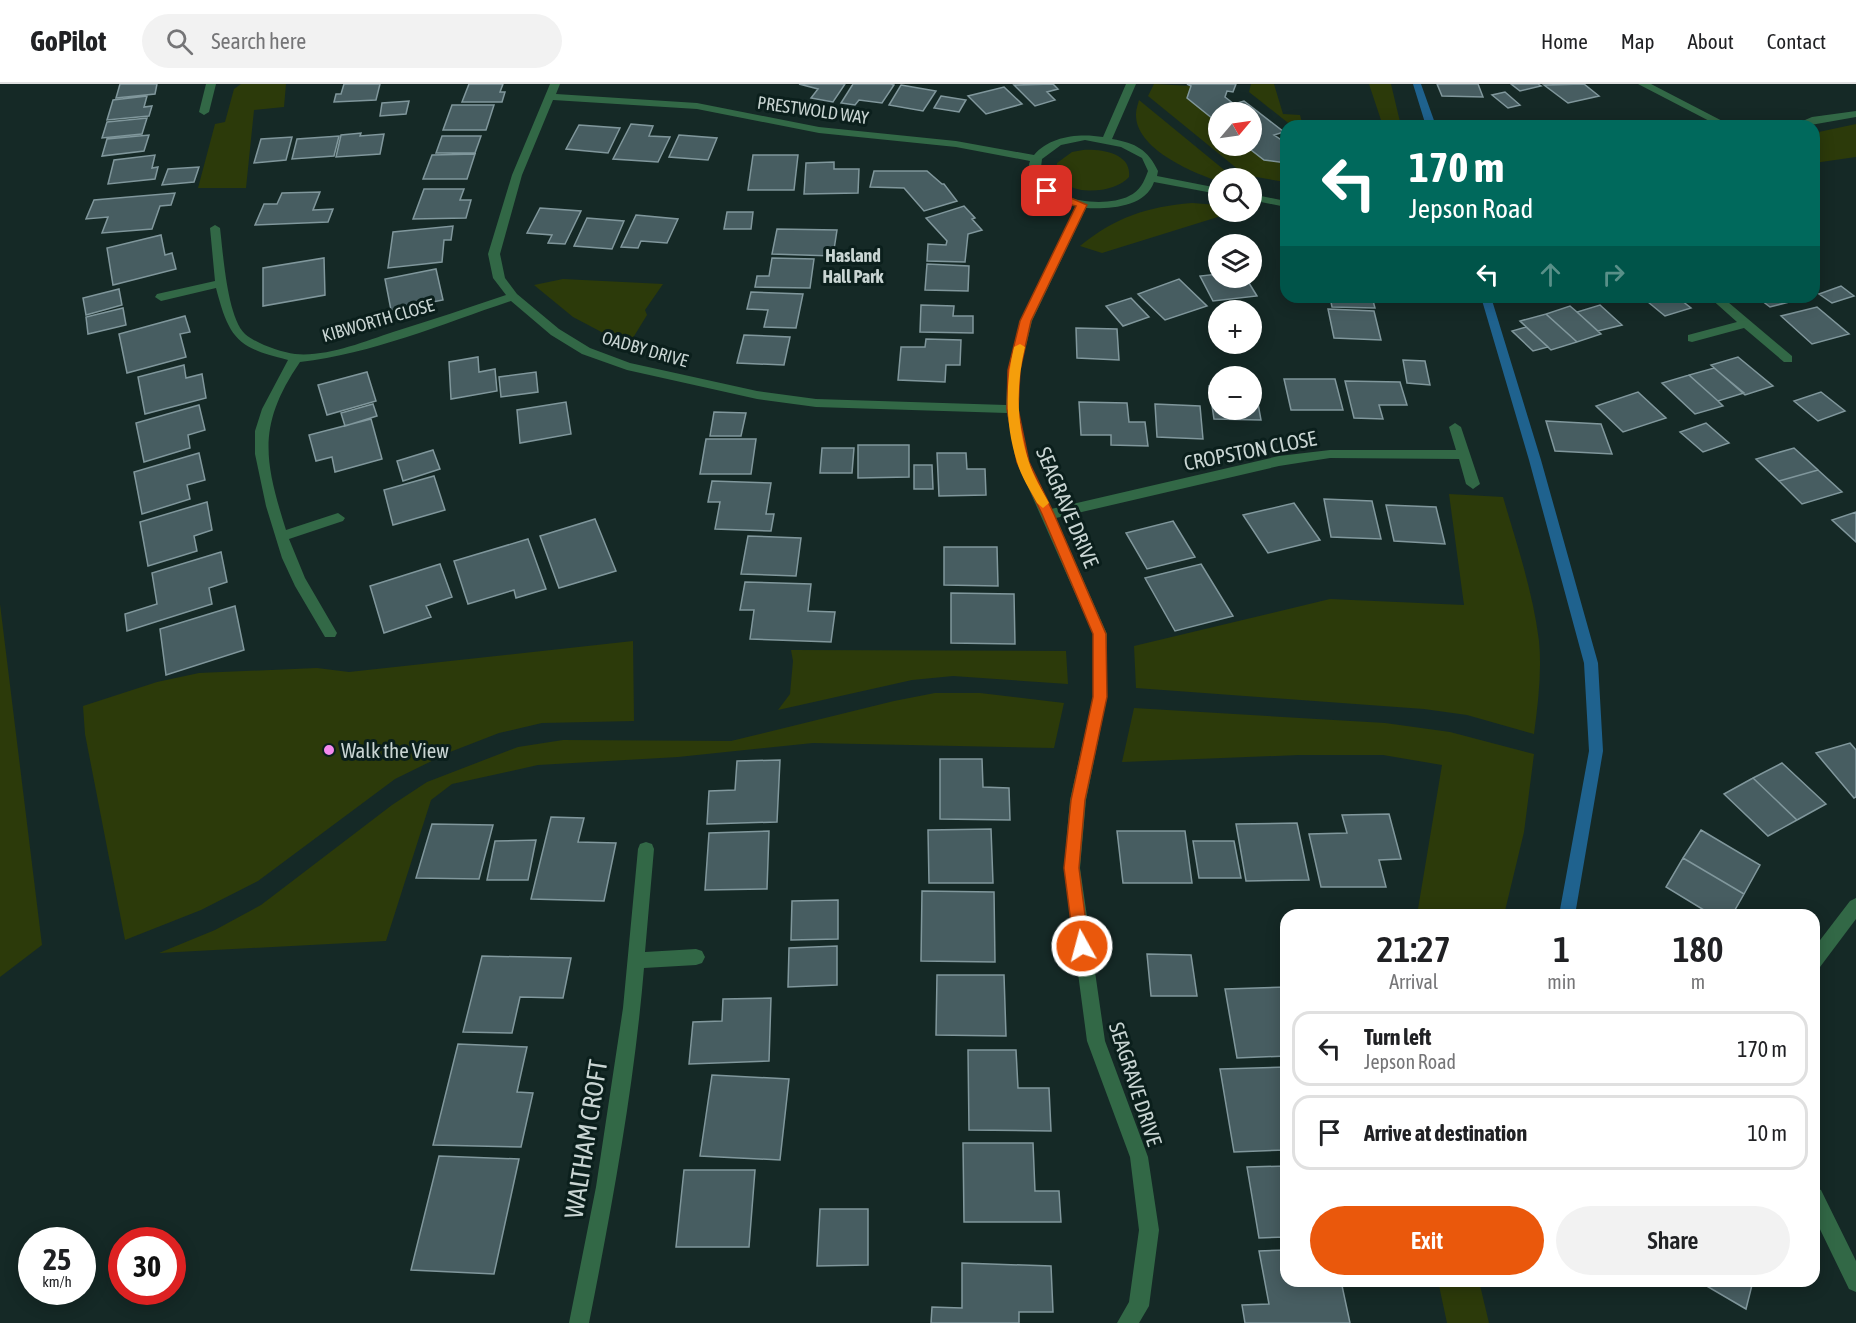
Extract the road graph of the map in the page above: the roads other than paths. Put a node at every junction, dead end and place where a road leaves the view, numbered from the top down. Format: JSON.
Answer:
{"nodes":[{"id":1,"x":211,"y":84,"type":"edge"},
{"id":2,"x":555,"y":84,"type":"edge"},
{"id":3,"x":1131,"y":84,"type":"edge"},
{"id":4,"x":1643,"y":84,"type":"edge"},
{"id":5,"x":549,"y":97,"type":"junction"},
{"id":6,"x":204,"y":112,"type":"dead end"},
{"id":7,"x":1856,"y":114,"type":"edge"},
{"id":8,"x":1715,"y":120,"type":"edge"},
{"id":9,"x":1812,"y":120,"type":"edge"},
{"id":10,"x":1107,"y":139,"type":"junction"},
{"id":11,"x":1036,"y":159,"type":"junction"},
{"id":12,"x":1154,"y":179,"type":"junction"},
{"id":13,"x":1208,"y":189,"type":"edge"},
{"id":14,"x":1262,"y":200,"type":"edge"},
{"id":15,"x":1280,"y":203,"type":"edge"},
{"id":16,"x":1082,"y":205,"type":"junction"},
{"id":17,"x":215,"y":228,"type":"dead end"},
{"id":18,"x":221,"y":282,"type":"junction"},
{"id":19,"x":161,"y":297,"type":"dead end"},
{"id":20,"x":513,"y":297,"type":"junction"},
{"id":21,"x":1721,"y":303,"type":"edge"},
{"id":22,"x":1744,"y":324,"type":"junction"},
{"id":23,"x":1692,"y":338,"type":"dead end"},
{"id":24,"x":296,"y":358,"type":"junction"},
{"id":25,"x":1788,"y":359,"type":"dead end"},
{"id":26,"x":1012,"y":409,"type":"junction"},
{"id":27,"x":1455,"y":427,"type":"dead end"},
{"id":28,"x":1463,"y":454,"type":"junction"},
{"id":29,"x":1473,"y":483,"type":"dead end"},
{"id":30,"x":1048,"y":514,"type":"junction"},
{"id":31,"x":338,"y":518,"type":"dead end"},
{"id":32,"x":282,"y":536,"type":"junction"},
{"id":33,"x":330,"y":633,"type":"dead end"},
{"id":34,"x":646,"y":849,"type":"dead end"},
{"id":35,"x":1856,"y":906,"type":"edge"},
{"id":36,"x":1820,"y":954,"type":"edge"},
{"id":37,"x":696,"y":957,"type":"dead end"},
{"id":38,"x":636,"y":961,"type":"junction"},
{"id":39,"x":1820,"y":1210,"type":"edge"},
{"id":40,"x":1856,"y":1282,"type":"edge"},
{"id":41,"x":579,"y":1323,"type":"edge"},
{"id":42,"x":1127,"y":1323,"type":"edge"}],
"edges":[{"from":1,"to":6,"type":"street"},
{"from":2,"to":5,"type":"street","name":"OADBY DRIVE"},
{"from":3,"to":10,"type":"street"},
{"from":4,"to":8,"type":"street"},
{"from":5,"to":11,"type":"street","name":"PRESTWOLD WAY"},
{"from":5,"to":20,"type":"street","name":"OADBY DRIVE"},
{"from":7,"to":9,"type":"street"},
{"from":10,"to":11,"type":"street"},
{"from":10,"to":12,"type":"street"},
{"from":11,"to":16,"type":"street"},
{"from":12,"to":13,"type":"street"},
{"from":12,"to":16,"type":"street"},
{"from":14,"to":15,"type":"street"},
{"from":16,"to":26,"type":"street","name":"SEAGRAVE DRIVE"},
{"from":17,"to":18,"type":"street","name":"KIBWORTH CLOSE"},
{"from":18,"to":19,"type":"street"},
{"from":18,"to":24,"type":"street","name":"KIBWORTH CLOSE"},
{"from":20,"to":24,"type":"street","name":"KIBWORTH CLOSE"},
{"from":20,"to":26,"type":"street","name":"OADBY DRIVE"},
{"from":21,"to":22,"type":"street"},
{"from":22,"to":23,"type":"street"},
{"from":22,"to":25,"type":"street"},
{"from":24,"to":32,"type":"street"},
{"from":26,"to":30,"type":"street","name":"SEAGRAVE DRIVE"},
{"from":27,"to":28,"type":"street"},
{"from":28,"to":29,"type":"street"},
{"from":28,"to":30,"type":"street","name":"CROPSTON CLOSE"},
{"from":30,"to":42,"type":"street","name":"SEAGRAVE DRIVE"},
{"from":31,"to":32,"type":"street"},
{"from":32,"to":33,"type":"street"},
{"from":34,"to":38,"type":"street","name":"WALTHAM CROFT"},
{"from":35,"to":36,"type":"street"},
{"from":37,"to":38,"type":"street"},
{"from":38,"to":41,"type":"street","name":"WALTHAM CROFT"},
{"from":39,"to":40,"type":"street"}]}
